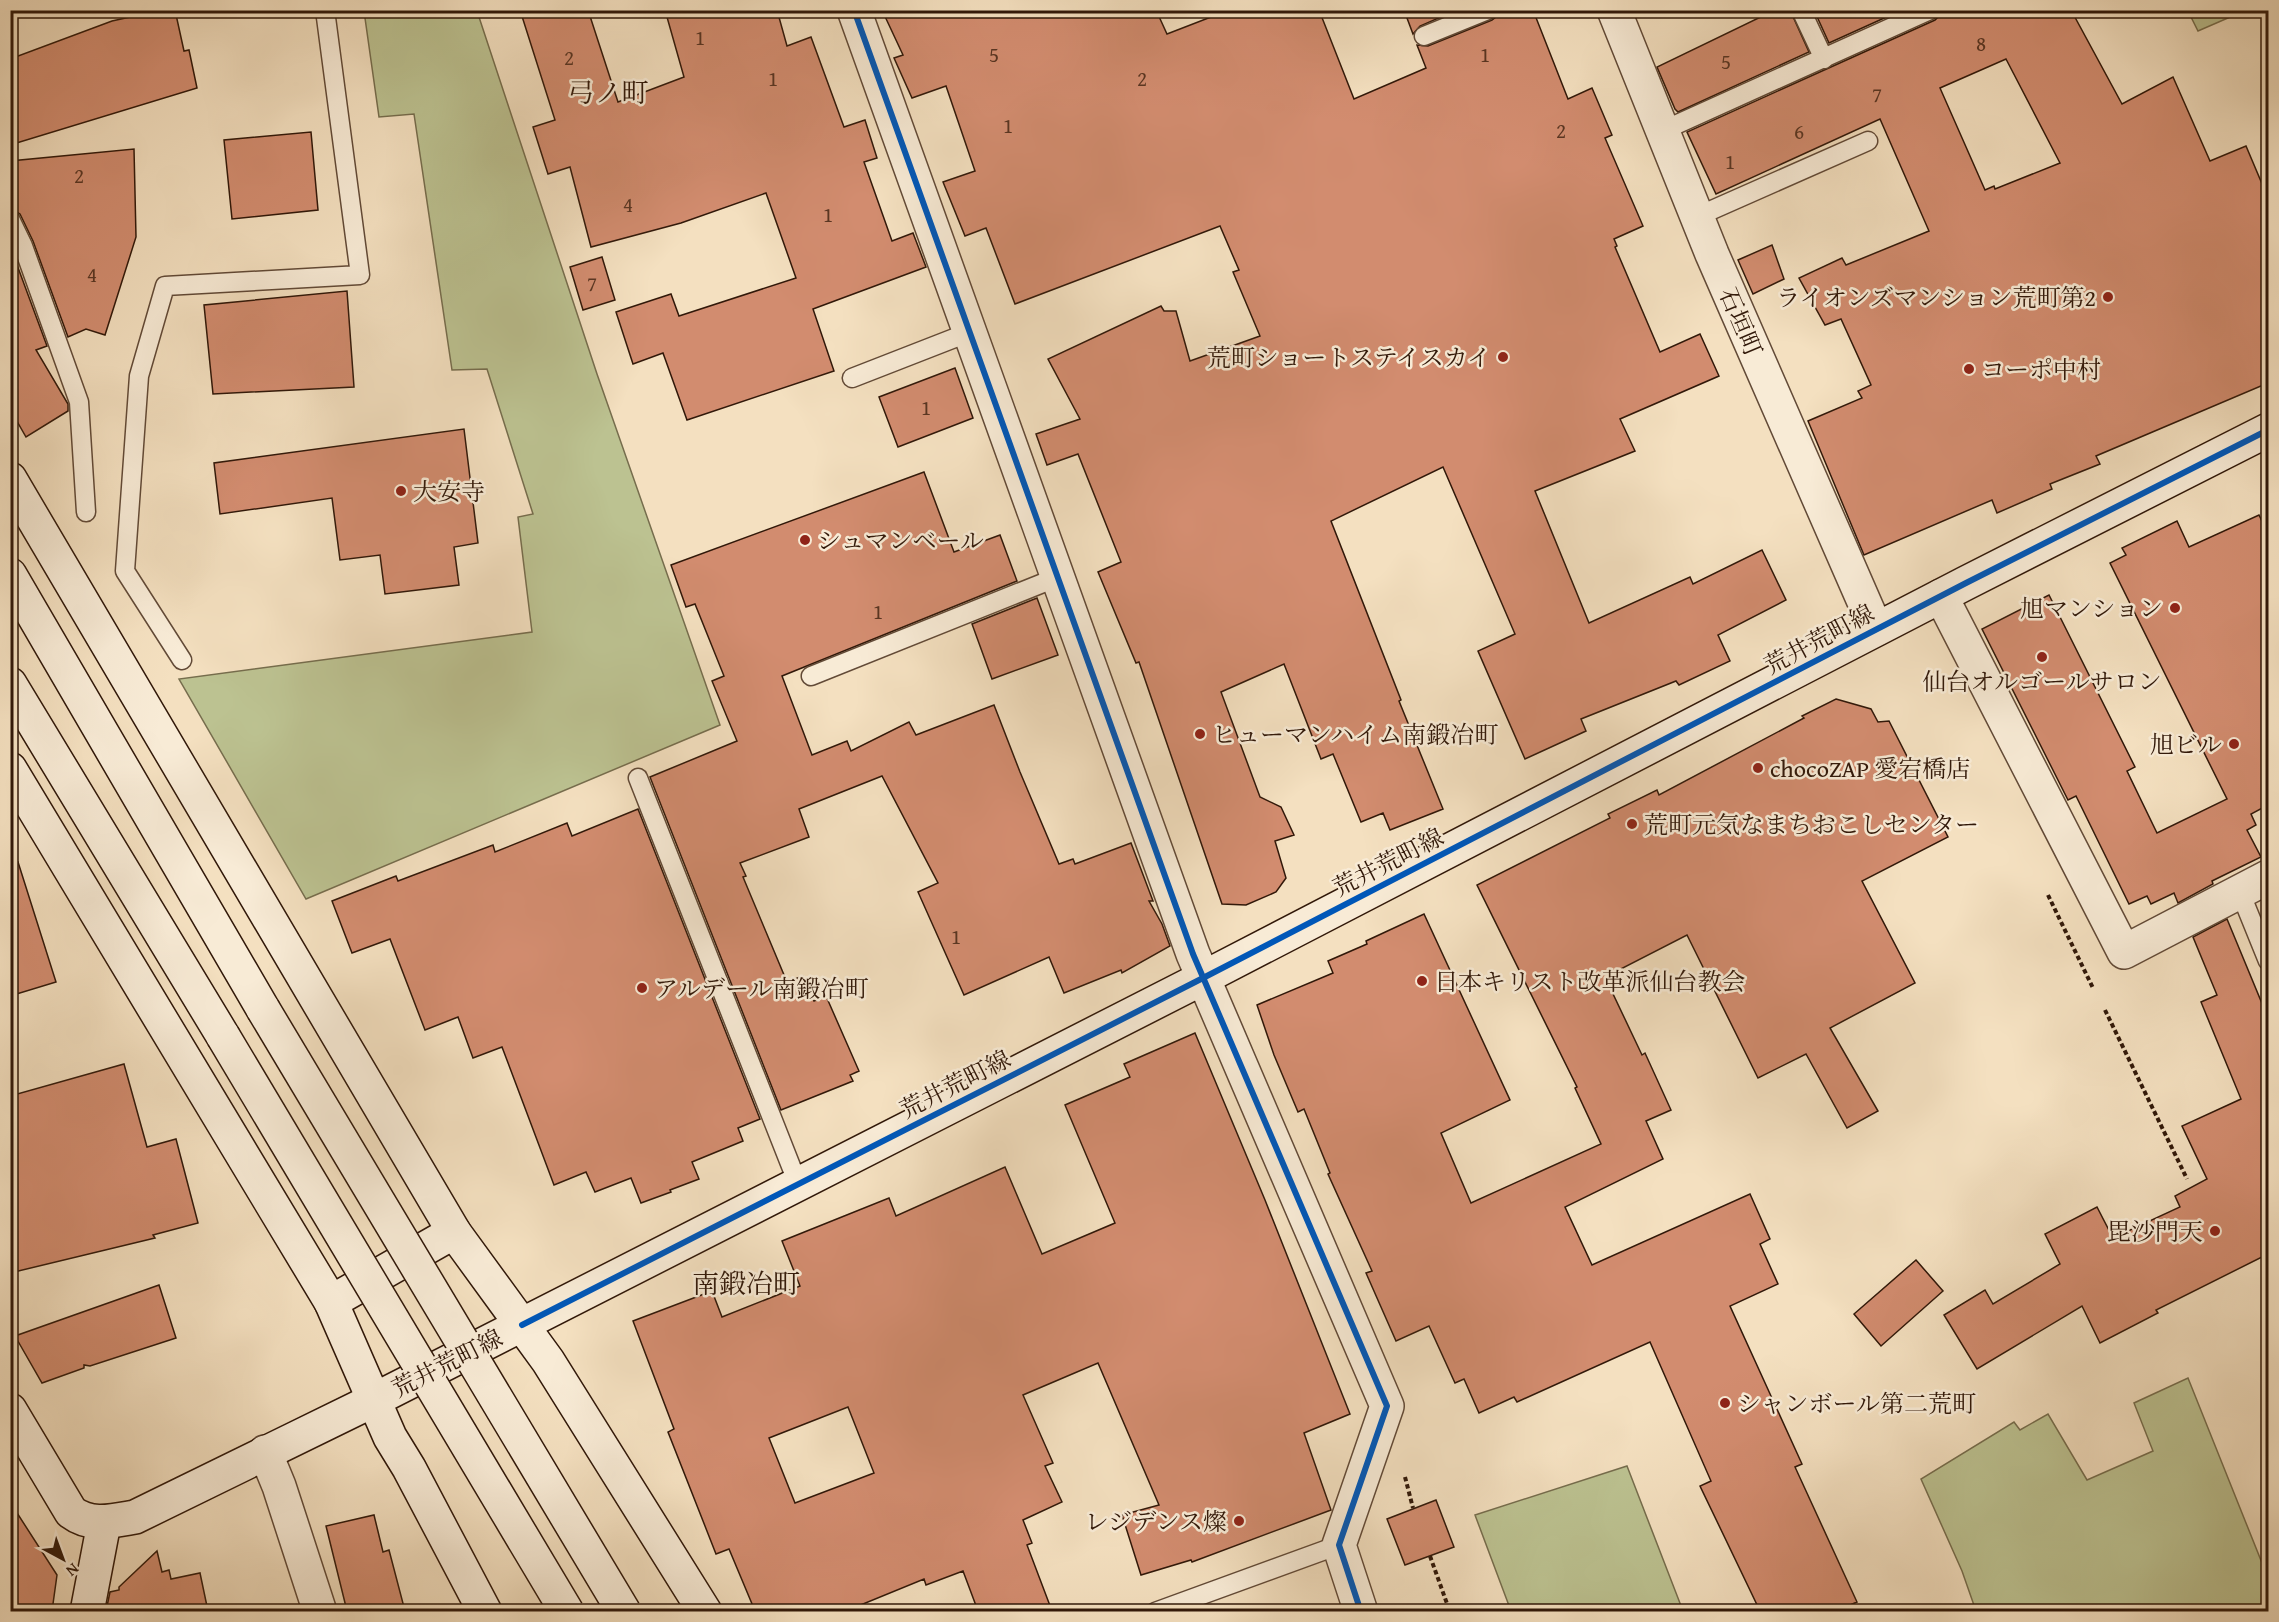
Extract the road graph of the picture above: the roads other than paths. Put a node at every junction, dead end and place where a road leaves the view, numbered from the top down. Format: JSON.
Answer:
{"nodes":[{"id":1,"x":326,"y":10,"type":"edge"},
{"id":2,"x":854,"y":10,"type":"edge"},
{"id":3,"x":1488,"y":10,"type":"edge"},
{"id":4,"x":1614,"y":10,"type":"edge"},
{"id":5,"x":1801,"y":10,"type":"edge"},
{"id":6,"x":1930,"y":10,"type":"edge"},
{"id":7,"x":1424,"y":36,"type":"dead end"},
{"id":8,"x":1824,"y":59,"type":"junction"},
{"id":9,"x":1662,"y":131,"type":"junction"},
{"id":10,"x":1868,"y":141,"type":"dead end"},
{"id":11,"x":1696,"y":216,"type":"junction"},
{"id":12,"x":10,"y":219,"type":"edge"},
{"id":13,"x":970,"y":332,"type":"junction"},
{"id":14,"x":852,"y":378,"type":"dead end"},
{"id":15,"x":2268,"y":430,"type":"edge"},
{"id":16,"x":10,"y":479,"type":"edge"},
{"id":17,"x":86,"y":512,"type":"dead end"},
{"id":18,"x":10,"y":575,"type":"edge"},
{"id":19,"x":1058,"y":577,"type":"junction"},
{"id":20,"x":1941,"y":596,"type":"junction"},
{"id":21,"x":1876,"y":630,"type":"junction"},
{"id":22,"x":182,"y":660,"type":"dead end"},
{"id":23,"x":811,"y":676,"type":"dead end"},
{"id":24,"x":10,"y":684,"type":"edge"},
{"id":25,"x":10,"y":769,"type":"edge"},
{"id":26,"x":638,"y":778,"type":"dead end"},
{"id":27,"x":2268,"y":877,"type":"edge"},
{"id":28,"x":2240,"y":892,"type":"junction"},
{"id":29,"x":2268,"y":961,"type":"edge"},
{"id":30,"x":1203,"y":978,"type":"junction"},
{"id":31,"x":798,"y":1184,"type":"junction"},
{"id":32,"x":454,"y":1232,"type":"junction"},
{"id":33,"x":331,"y":1302,"type":"junction"},
{"id":34,"x":522,"y":1324,"type":"junction"},
{"id":35,"x":374,"y":1400,"type":"junction"},
{"id":36,"x":10,"y":1410,"type":"edge"},
{"id":37,"x":265,"y":1452,"type":"junction"},
{"id":38,"x":104,"y":1523,"type":"junction"},
{"id":39,"x":1339,"y":1545,"type":"junction"},
{"id":40,"x":87,"y":1611,"type":"edge"},
{"id":41,"x":320,"y":1611,"type":"edge"},
{"id":42,"x":485,"y":1611,"type":"edge"},
{"id":43,"x":567,"y":1611,"type":"edge"},
{"id":44,"x":624,"y":1611,"type":"edge"},
{"id":45,"x":705,"y":1611,"type":"edge"},
{"id":46,"x":1155,"y":1611,"type":"edge"},
{"id":47,"x":1361,"y":1611,"type":"edge"}],
"edges":[{"from":1,"to":22,"type":"lane"},
{"from":2,"to":13,"type":"street"},
{"from":3,"to":7,"type":"lane"},
{"from":4,"to":9,"type":"street","name":"石垣町"},
{"from":5,"to":8,"type":"lane"},
{"from":6,"to":8,"type":"lane"},
{"from":8,"to":9,"type":"lane"},
{"from":9,"to":11,"type":"street","name":"石垣町"},
{"from":10,"to":11,"type":"lane"},
{"from":11,"to":21,"type":"street","name":"石垣町"},
{"from":12,"to":17,"type":"lane"},
{"from":13,"to":14,"type":"lane"},
{"from":13,"to":19,"type":"street"},
{"from":15,"to":20,"type":"street","name":"荒井荒町線"},
{"from":16,"to":32,"type":"street"},
{"from":18,"to":44,"type":"street","bridge":true},
{"from":19,"to":23,"type":"lane"},
{"from":19,"to":30,"type":"street"},
{"from":20,"to":21,"type":"street","name":"荒井荒町線"},
{"from":20,"to":28,"type":"street"},
{"from":21,"to":30,"type":"street","name":"荒井荒町線"},
{"from":24,"to":43,"type":"street","bridge":true},
{"from":25,"to":33,"type":"street"},
{"from":26,"to":31,"type":"lane"},
{"from":27,"to":28,"type":"street"},
{"from":28,"to":29,"type":"lane"},
{"from":30,"to":31,"type":"street","name":"荒井荒町線"},
{"from":30,"to":39,"type":"street"},
{"from":31,"to":34,"type":"street","name":"荒井荒町線"},
{"from":32,"to":33,"type":"street"},
{"from":32,"to":34,"type":"street"},
{"from":33,"to":35,"type":"street"},
{"from":34,"to":35,"type":"street","name":"荒井荒町線"},
{"from":34,"to":45,"type":"street"},
{"from":35,"to":37,"type":"street","name":"荒井荒町線"},
{"from":35,"to":42,"type":"street"},
{"from":36,"to":38,"type":"street","name":"荒井荒町線"},
{"from":37,"to":38,"type":"street","name":"荒井荒町線"},
{"from":37,"to":41,"type":"street"},
{"from":38,"to":40,"type":"street"},
{"from":39,"to":46,"type":"lane"},
{"from":39,"to":47,"type":"street"}]}
